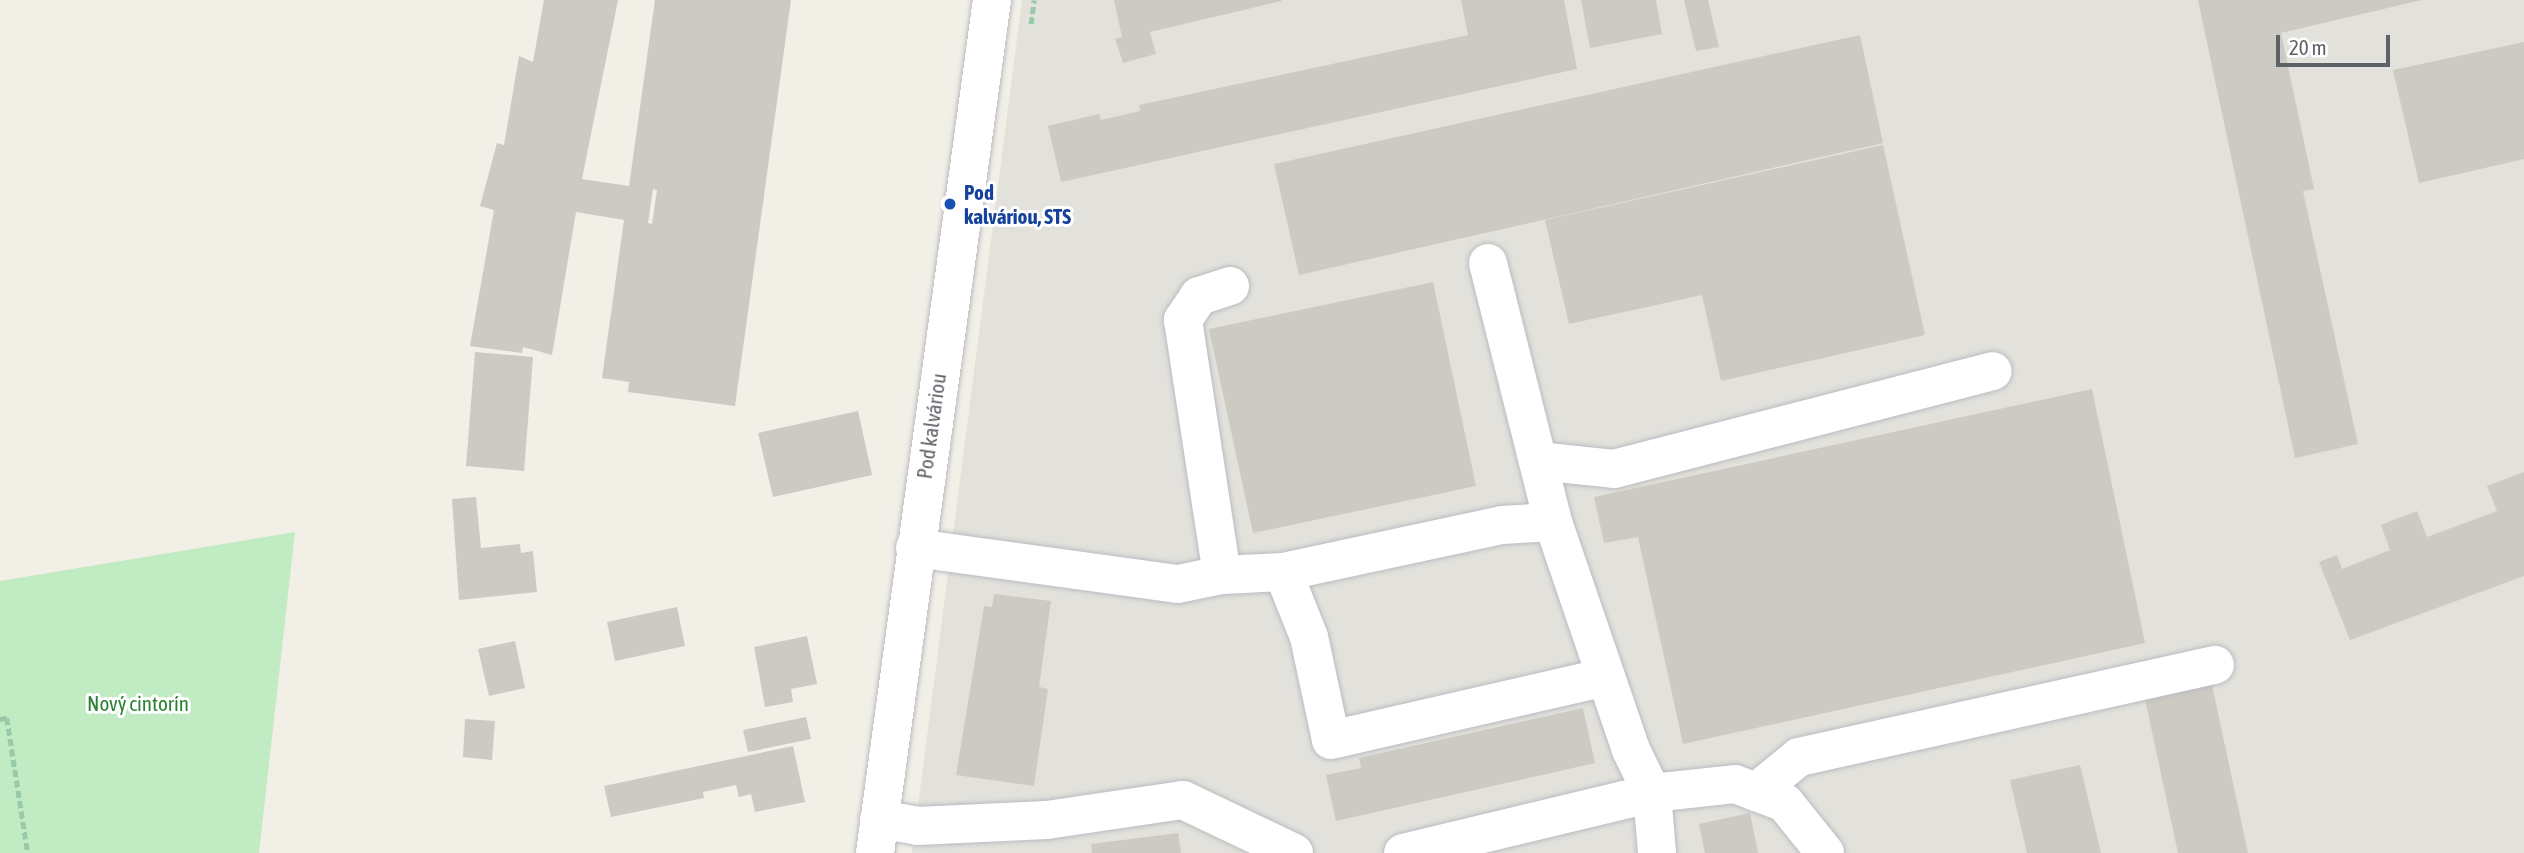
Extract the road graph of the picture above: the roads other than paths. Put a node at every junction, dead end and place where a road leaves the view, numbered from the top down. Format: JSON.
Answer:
{"nodes":[{"id":1,"x":992,"y":0,"type":"edge"},
{"id":2,"x":1488,"y":263,"type":"dead end"},
{"id":3,"x":1230,"y":286,"type":"dead end"},
{"id":4,"x":1993,"y":371,"type":"dead end"},
{"id":5,"x":1538,"y":461,"type":"junction"},
{"id":6,"x":1553,"y":522,"type":"junction"},
{"id":7,"x":915,"y":548,"type":"junction"},
{"id":8,"x":1283,"y":572,"type":"junction"},
{"id":9,"x":1222,"y":575,"type":"junction"},
{"id":10,"x":2215,"y":666,"type":"dead end"},
{"id":11,"x":1606,"y":677,"type":"junction"},
{"id":12,"x":1756,"y":792,"type":"junction"},
{"id":13,"x":1652,"y":793,"type":"junction"},
{"id":14,"x":877,"y":836,"type":"edge"},
{"id":15,"x":1294,"y":853,"type":"edge"},
{"id":16,"x":1403,"y":853,"type":"edge"},
{"id":17,"x":1657,"y":853,"type":"edge"},
{"id":18,"x":1825,"y":853,"type":"edge"}],
"edges":[{"from":1,"to":7,"type":"street","name":"Pod kalváriou"},
{"from":2,"to":5,"type":"street"},
{"from":3,"to":9,"type":"street"},
{"from":4,"to":5,"type":"street"},
{"from":5,"to":6,"type":"street"},
{"from":6,"to":8,"type":"street"},
{"from":6,"to":11,"type":"street"},
{"from":7,"to":9,"type":"street"},
{"from":7,"to":14,"type":"street","name":"Pod kalváriou"},
{"from":8,"to":9,"type":"street"},
{"from":8,"to":11,"type":"street"},
{"from":10,"to":12,"type":"street"},
{"from":11,"to":13,"type":"street"},
{"from":12,"to":13,"type":"street"},
{"from":12,"to":18,"type":"street"},
{"from":13,"to":16,"type":"street"},
{"from":13,"to":17,"type":"street"},
{"from":14,"to":15,"type":"street"}]}
